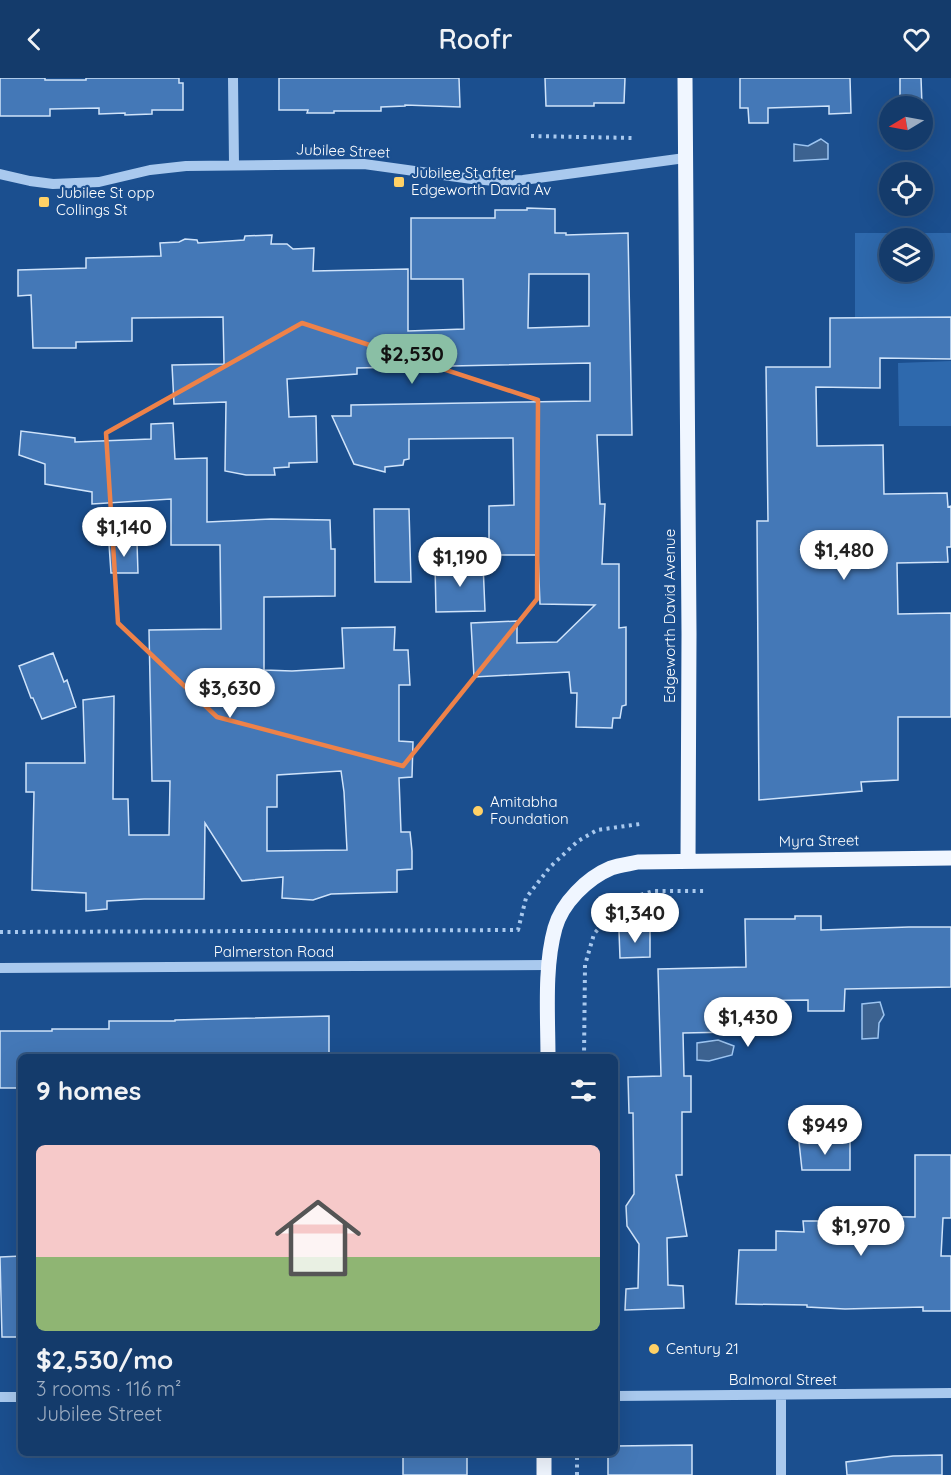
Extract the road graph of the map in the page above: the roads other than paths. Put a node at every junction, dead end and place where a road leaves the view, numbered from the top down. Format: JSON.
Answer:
{"nodes":[{"id":1,"x":233,"y":78,"type":"edge"},
{"id":2,"x":685,"y":78,"type":"edge"},
{"id":3,"x":685,"y":159,"type":"junction"},
{"id":4,"x":234,"y":164,"type":"junction"},
{"id":5,"x":0,"y":174,"type":"edge"},
{"id":6,"x":951,"y":858,"type":"edge"},
{"id":7,"x":688,"y":861,"type":"junction"},
{"id":8,"x":548,"y":965,"type":"junction"},
{"id":9,"x":0,"y":968,"type":"edge"},
{"id":10,"x":548,"y":1054,"type":"edge"},
{"id":11,"x":951,"y":1393,"type":"edge"},
{"id":12,"x":781,"y":1395,"type":"junction"},
{"id":13,"x":618,"y":1396,"type":"edge"},
{"id":14,"x":0,"y":1397,"type":"edge"},
{"id":15,"x":18,"y":1397,"type":"edge"},
{"id":16,"x":544,"y":1456,"type":"edge"},
{"id":17,"x":544,"y":1475,"type":"edge"},
{"id":18,"x":781,"y":1475,"type":"edge"}],
"edges":[{"from":1,"to":4,"type":"street"},
{"from":2,"to":3,"type":"main road","name":"Edgeworth David Avenue"},
{"from":3,"to":4,"type":"street","name":"Jubilee Street"},
{"from":3,"to":7,"type":"main road","name":"Edgeworth David Avenue"},
{"from":4,"to":5,"type":"street","name":"Jubilee Street"},
{"from":6,"to":7,"type":"main road","name":"Myra Street"},
{"from":7,"to":8,"type":"main road"},
{"from":8,"to":9,"type":"street","name":"Palmerston Road"},
{"from":8,"to":10,"type":"main road"},
{"from":11,"to":12,"type":"street","name":"Balmoral Street"},
{"from":12,"to":13,"type":"street","name":"Balmoral Street"},
{"from":12,"to":18,"type":"street"},
{"from":14,"to":15,"type":"street"},
{"from":16,"to":17,"type":"main road"}]}
